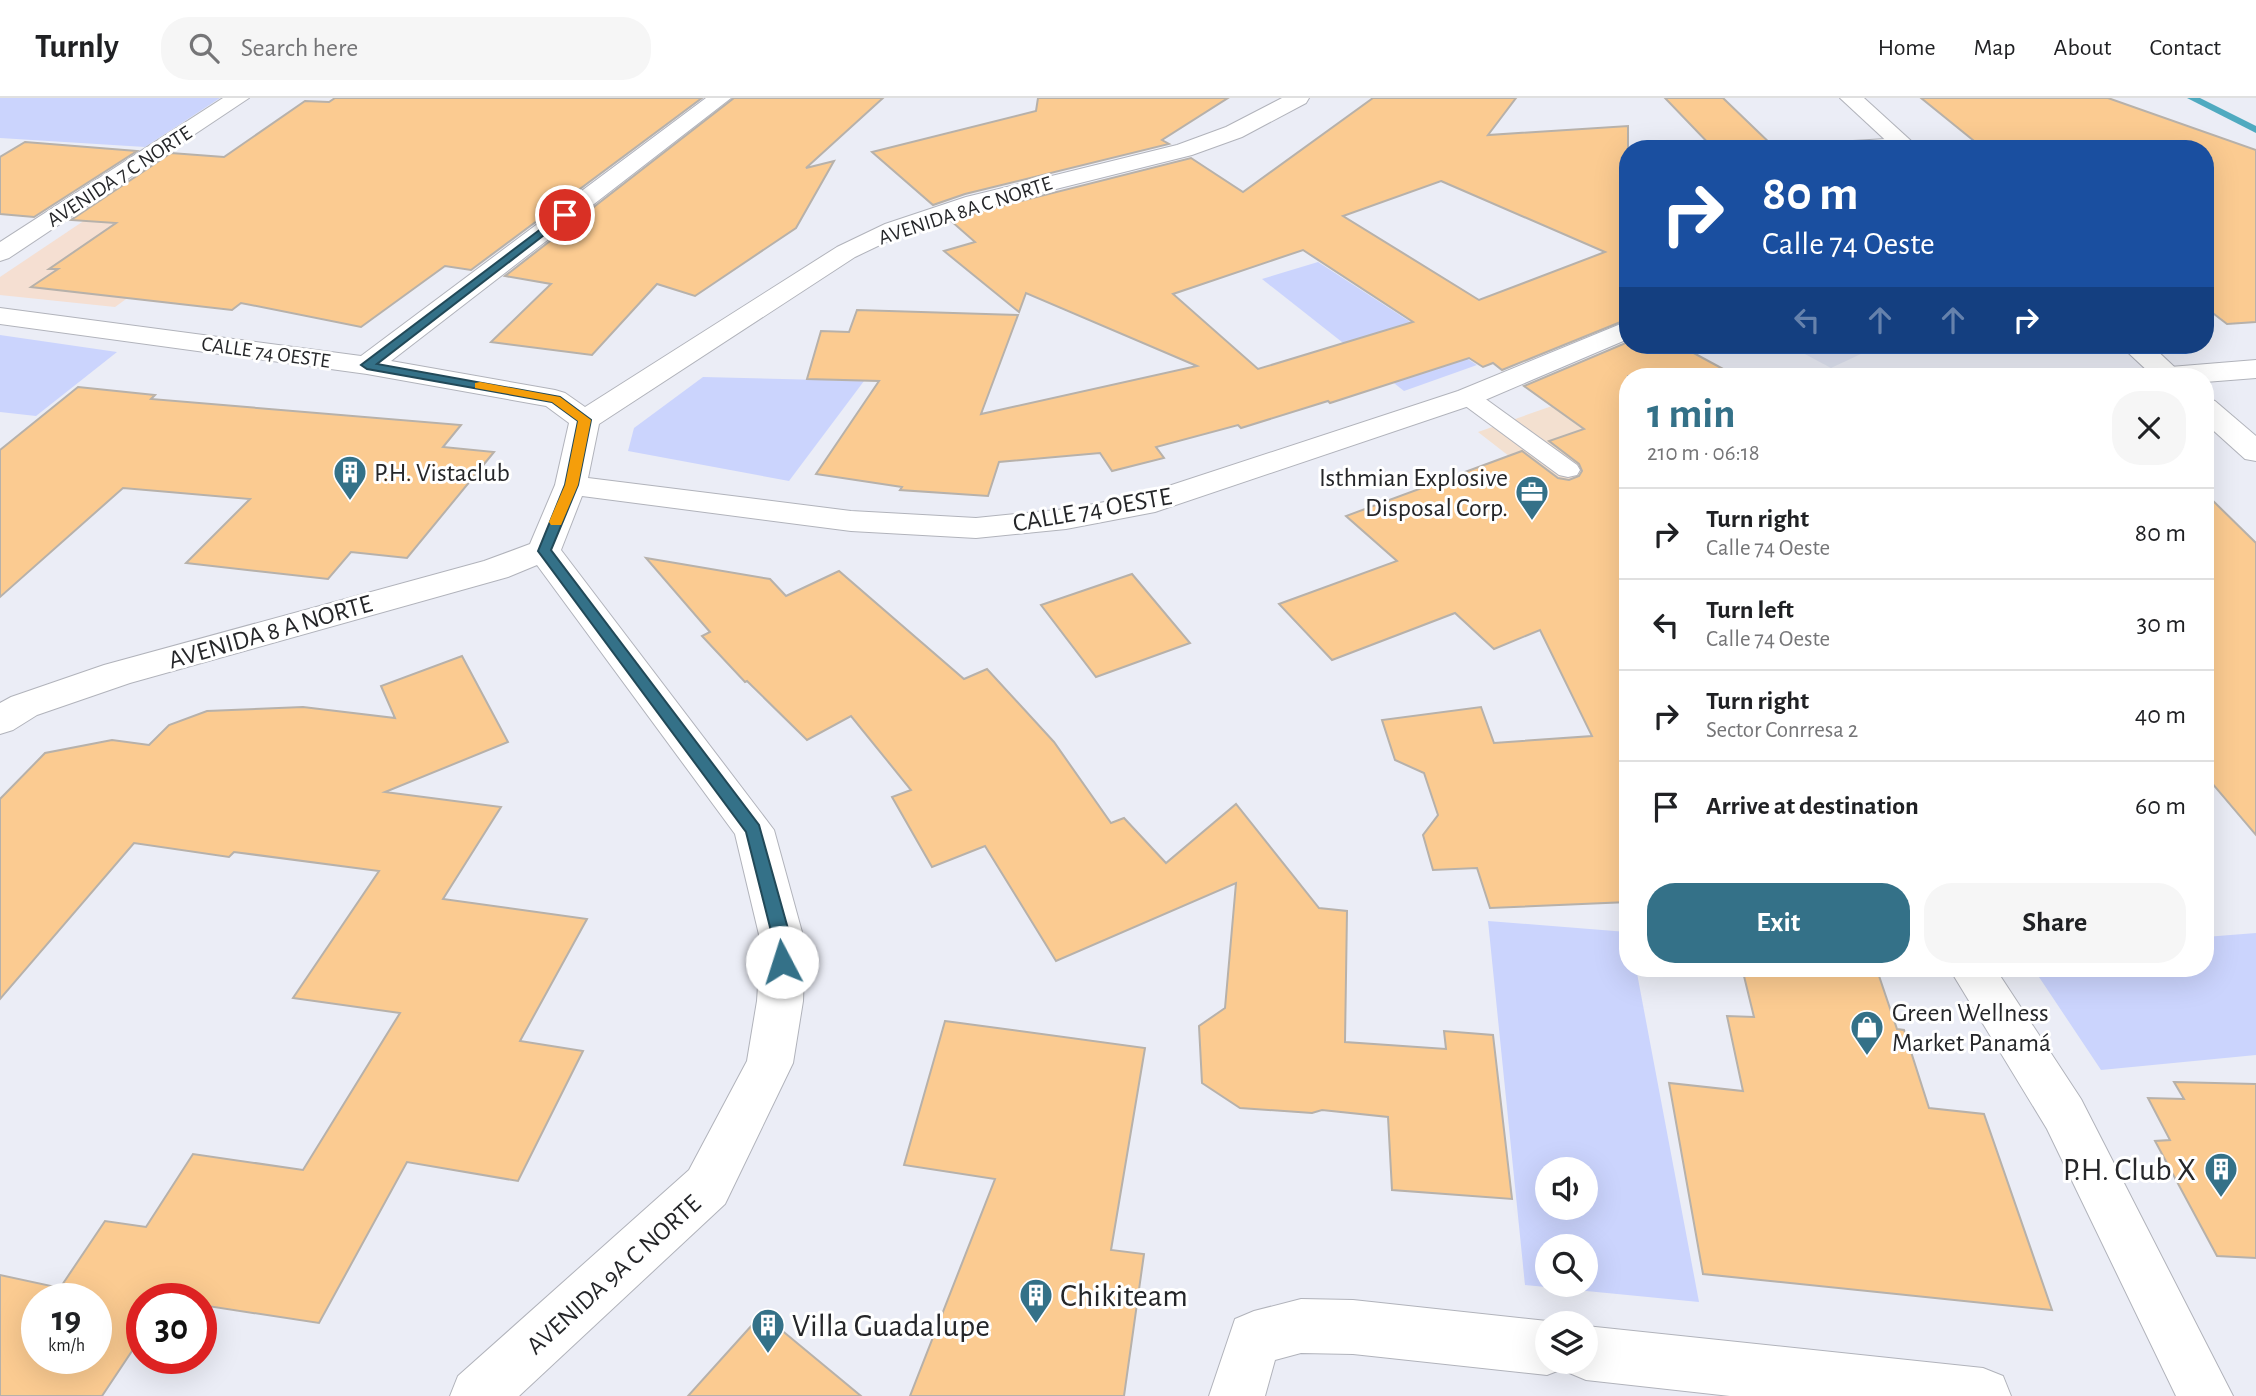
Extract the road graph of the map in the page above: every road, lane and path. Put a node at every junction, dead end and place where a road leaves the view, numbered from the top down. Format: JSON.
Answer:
{"nodes":[{"id":1,"x":238,"y":98,"type":"edge"},
{"id":2,"x":720,"y":98,"type":"edge"},
{"id":3,"x":1298,"y":98,"type":"edge"},
{"id":4,"x":1851,"y":98,"type":"edge"},
{"id":5,"x":1899,"y":140,"type":"edge"},
{"id":6,"x":0,"y":253,"type":"edge"},
{"id":7,"x":0,"y":316,"type":"edge"},
{"id":8,"x":1619,"y":333,"type":"edge"},
{"id":9,"x":2144,"y":354,"type":"edge"},
{"id":10,"x":367,"y":365,"type":"junction"},
{"id":11,"x":2161,"y":368,"type":"edge"},
{"id":12,"x":2256,"y":369,"type":"edge"},
{"id":13,"x":2214,"y":372,"type":"edge"},
{"id":14,"x":1468,"y":397,"type":"junction"},
{"id":15,"x":2214,"y":415,"type":"edge"},
{"id":16,"x":585,"y":420,"type":"junction"},
{"id":17,"x":2256,"y":452,"type":"edge"},
{"id":18,"x":1568,"y":470,"type":"dead end"},
{"id":19,"x":571,"y":485,"type":"junction"},
{"id":20,"x":544,"y":551,"type":"junction"},
{"id":21,"x":0,"y":721,"type":"edge"},
{"id":22,"x":1977,"y":977,"type":"edge"},
{"id":23,"x":1535,"y":1347,"type":"edge"},
{"id":24,"x":1598,"y":1354,"type":"edge"},
{"id":25,"x":478,"y":1396,"type":"edge"},
{"id":26,"x":1237,"y":1396,"type":"edge"},
{"id":27,"x":1983,"y":1396,"type":"edge"},
{"id":28,"x":2205,"y":1396,"type":"edge"}],
"edges":[{"from":1,"to":6,"type":"street","name":"AVENIDA 7 C NORTE"},
{"from":2,"to":10,"type":"street"},
{"from":3,"to":16,"type":"street","name":"AVENIDA 8A C NORTE"},
{"from":4,"to":5,"type":"street"},
{"from":7,"to":10,"type":"street","name":"CALLE 74 OESTE"},
{"from":8,"to":14,"type":"street","name":"CALLE 74 OESTE"},
{"from":9,"to":11,"type":"street"},
{"from":10,"to":16,"type":"street","name":"CALLE 74 OESTE"},
{"from":12,"to":13,"type":"street"},
{"from":14,"to":18,"type":"lane"},
{"from":14,"to":19,"type":"street","name":"CALLE 74 OESTE"},
{"from":15,"to":17,"type":"street"},
{"from":16,"to":19,"type":"street"},
{"from":19,"to":20,"type":"street"},
{"from":20,"to":21,"type":"street","name":"AVENIDA 8 A NORTE"},
{"from":20,"to":25,"type":"street","name":"AVENIDA 9A C NORTE"},
{"from":22,"to":28,"type":"street"},
{"from":23,"to":26,"type":"street"},
{"from":24,"to":27,"type":"street"}]}
